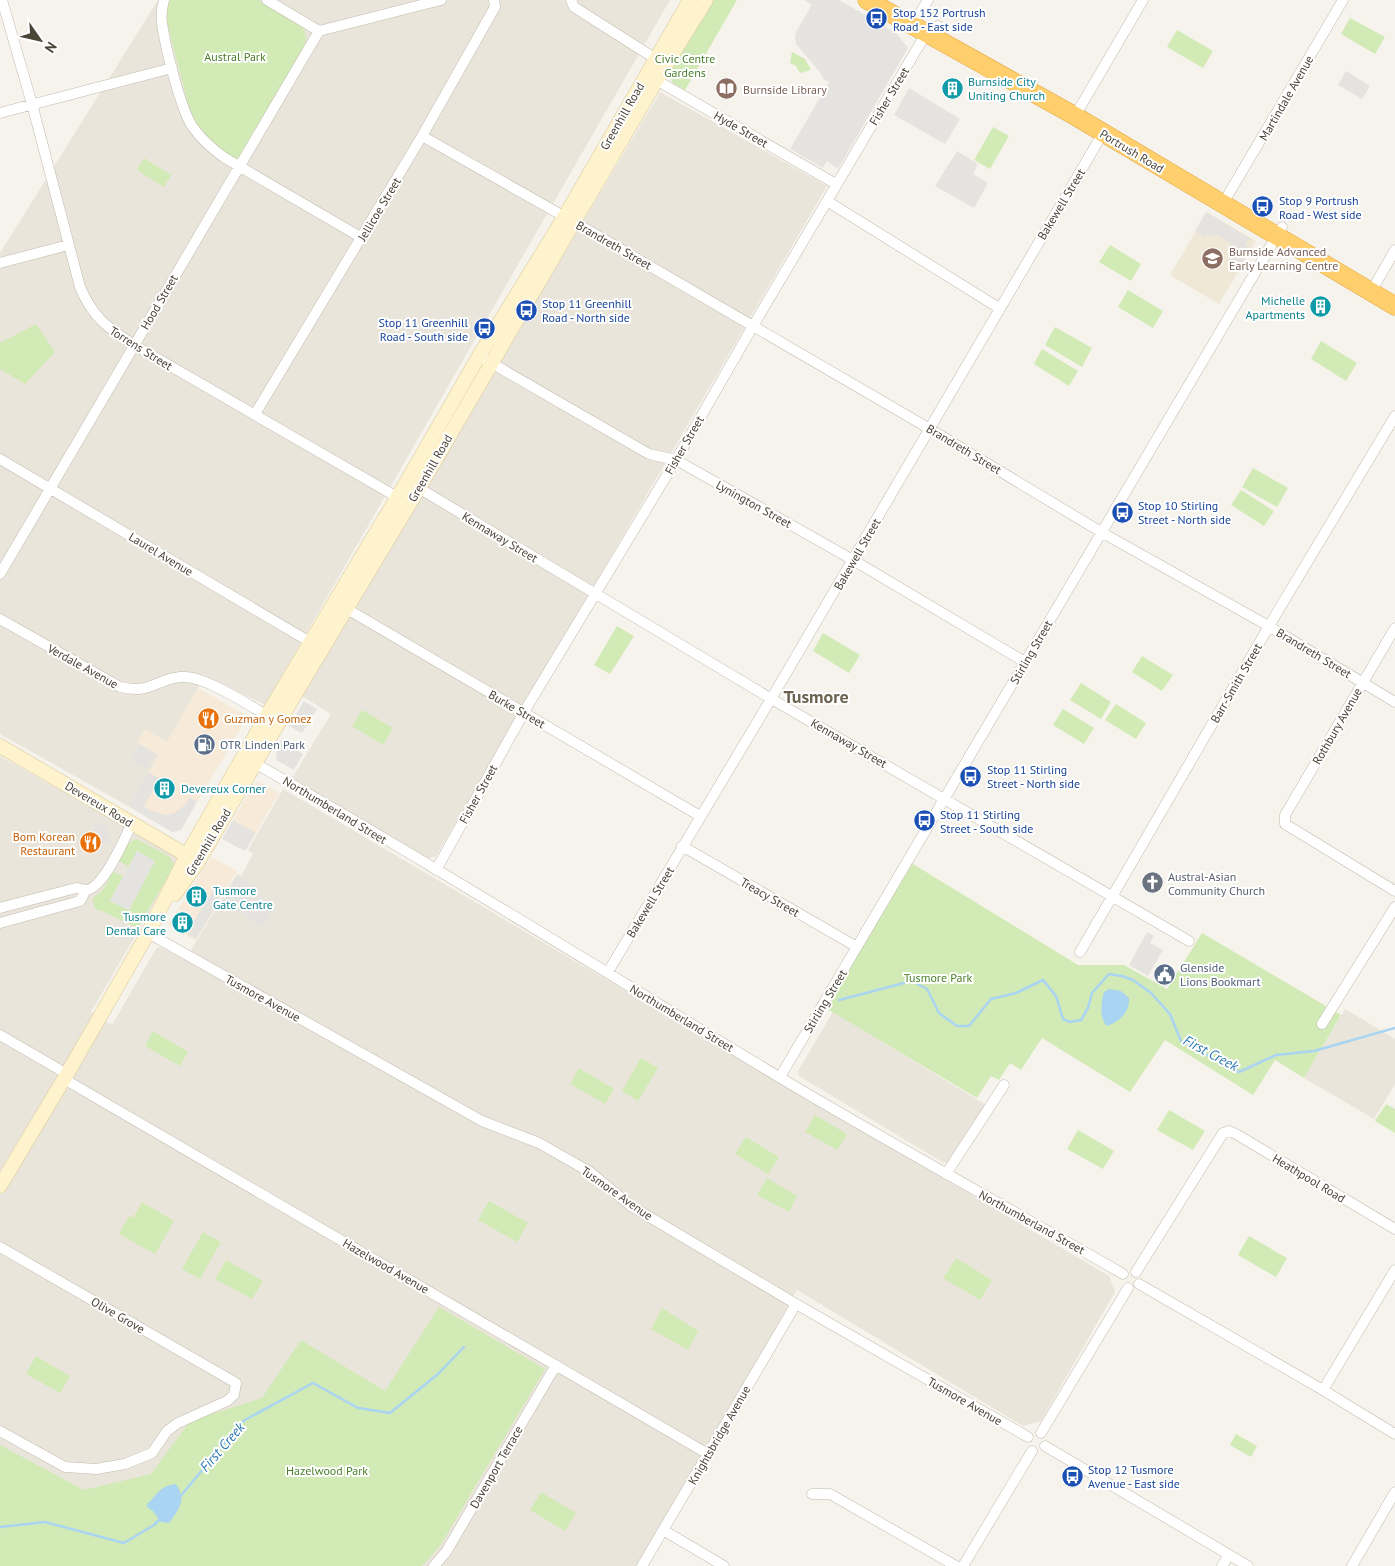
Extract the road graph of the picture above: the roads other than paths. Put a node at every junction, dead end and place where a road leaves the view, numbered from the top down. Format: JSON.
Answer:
{"nodes":[{"id":1,"x":2,"y":0,"type":"edge"},
{"id":2,"x":164,"y":0,"type":"edge"},
{"id":3,"x":267,"y":0,"type":"edge"},
{"id":4,"x":441,"y":0,"type":"edge"},
{"id":5,"x":494,"y":0,"type":"edge"},
{"id":6,"x":571,"y":0,"type":"edge"},
{"id":7,"x":690,"y":0,"type":"edge"},
{"id":8,"x":706,"y":0,"type":"edge"},
{"id":9,"x":867,"y":0,"type":"edge"},
{"id":10,"x":892,"y":0,"type":"edge"},
{"id":11,"x":1143,"y":0,"type":"edge"},
{"id":12,"x":1343,"y":0,"type":"edge"},
{"id":13,"x":923,"y":7,"type":"edge"},
{"id":14,"x":933,"y":30,"type":"junction"},
{"id":15,"x":319,"y":31,"type":"junction"},
{"id":16,"x":656,"y":59,"type":"junction"},
{"id":17,"x":172,"y":68,"type":"junction"},
{"id":18,"x":651,"y":78,"type":"junction"},
{"id":19,"x":32,"y":104,"type":"junction"},
{"id":20,"x":1077,"y":112,"type":"junction"},
{"id":21,"x":0,"y":113,"type":"edge"},
{"id":22,"x":1103,"y":133,"type":"junction"},
{"id":23,"x":422,"y":136,"type":"junction"},
{"id":24,"x":240,"y":166,"type":"junction"},
{"id":25,"x":836,"y":184,"type":"junction"},
{"id":26,"x":1228,"y":194,"type":"junction"},
{"id":27,"x":827,"y":201,"type":"junction"},
{"id":28,"x":570,"y":219,"type":"junction"},
{"id":29,"x":1279,"y":231,"type":"junction"},
{"id":30,"x":362,"y":238,"type":"junction"},
{"id":31,"x":68,"y":245,"type":"junction"},
{"id":32,"x":1395,"y":250,"type":"edge"},
{"id":33,"x":0,"y":263,"type":"edge"},
{"id":34,"x":1374,"y":287,"type":"junction"},
{"id":35,"x":1395,"y":293,"type":"edge"},
{"id":36,"x":1395,"y":306,"type":"edge"},
{"id":37,"x":999,"y":308,"type":"junction"},
{"id":38,"x":753,"y":326,"type":"junction"},
{"id":39,"x":134,"y":345,"type":"junction"},
{"id":40,"x":485,"y":359,"type":"junction"},
{"id":41,"x":255,"y":414,"type":"junction"},
{"id":42,"x":1395,"y":416,"type":"edge"},
{"id":43,"x":930,"y":429,"type":"junction"},
{"id":44,"x":0,"y":459,"type":"edge"},
{"id":45,"x":676,"y":460,"type":"junction"},
{"id":46,"x":413,"y":485,"type":"junction"},
{"id":47,"x":50,"y":489,"type":"junction"},
{"id":48,"x":397,"y":497,"type":"junction"},
{"id":49,"x":1101,"y":532,"type":"junction"},
{"id":50,"x":853,"y":560,"type":"junction"},
{"id":51,"x":0,"y":574,"type":"edge"},
{"id":52,"x":595,"y":593,"type":"junction"},
{"id":53,"x":340,"y":605,"type":"junction"},
{"id":54,"x":0,"y":619,"type":"edge"},
{"id":55,"x":1269,"y":626,"type":"junction"},
{"id":56,"x":1395,"y":628,"type":"edge"},
{"id":57,"x":316,"y":646,"type":"junction"},
{"id":58,"x":1025,"y":662,"type":"junction"},
{"id":59,"x":1362,"y":682,"type":"junction"},
{"id":60,"x":771,"y":699,"type":"junction"},
{"id":61,"x":1395,"y":702,"type":"edge"},
{"id":62,"x":523,"y":713,"type":"junction"},
{"id":63,"x":273,"y":719,"type":"junction"},
{"id":64,"x":0,"y":746,"type":"edge"},
{"id":65,"x":249,"y":759,"type":"junction"},
{"id":66,"x":945,"y":798,"type":"junction"},
{"id":67,"x":700,"y":816,"type":"junction"},
{"id":68,"x":132,"y":823,"type":"junction"},
{"id":69,"x":682,"y":846,"type":"junction"},
{"id":70,"x":192,"y":859,"type":"junction"},
{"id":71,"x":436,"y":870,"type":"junction"},
{"id":72,"x":86,"y":890,"type":"junction"},
{"id":73,"x":1395,"y":891,"type":"edge"},
{"id":74,"x":1112,"y":896,"type":"junction"},
{"id":75,"x":42,"y":897,"type":"junction"},
{"id":76,"x":1395,"y":907,"type":"edge"},
{"id":77,"x":0,"y":908,"type":"edge"},
{"id":78,"x":46,"y":911,"type":"junction"},
{"id":79,"x":0,"y":923,"type":"edge"},
{"id":80,"x":148,"y":933,"type":"junction"},
{"id":81,"x":1189,"y":941,"type":"dead end"},
{"id":82,"x":857,"y":947,"type":"junction"},
{"id":83,"x":1080,"y":952,"type":"dead end"},
{"id":84,"x":608,"y":972,"type":"junction"},
{"id":85,"x":1322,"y":1024,"type":"dead end"},
{"id":86,"x":0,"y":1035,"type":"edge"},
{"id":87,"x":66,"y":1076,"type":"junction"},
{"id":88,"x":780,"y":1077,"type":"junction"},
{"id":89,"x":1004,"y":1085,"type":"dead end"},
{"id":90,"x":946,"y":1174,"type":"junction"},
{"id":91,"x":0,"y":1186,"type":"edge"},
{"id":92,"x":1395,"y":1229,"type":"edge"},
{"id":93,"x":0,"y":1248,"type":"edge"},
{"id":94,"x":1395,"y":1270,"type":"edge"},
{"id":95,"x":1136,"y":1272,"type":"junction"},
{"id":96,"x":1124,"y":1274,"type":"junction"},
{"id":97,"x":1138,"y":1284,"type":"junction"},
{"id":98,"x":1128,"y":1288,"type":"junction"},
{"id":99,"x":796,"y":1304,"type":"junction"},
{"id":100,"x":556,"y":1366,"type":"junction"},
{"id":101,"x":1323,"y":1390,"type":"junction"},
{"id":102,"x":0,"y":1431,"type":"edge"},
{"id":103,"x":1041,"y":1433,"type":"junction"},
{"id":104,"x":1395,"y":1434,"type":"edge"},
{"id":105,"x":1028,"y":1437,"type":"junction"},
{"id":106,"x":1045,"y":1446,"type":"junction"},
{"id":107,"x":1032,"y":1450,"type":"junction"},
{"id":108,"x":708,"y":1454,"type":"junction"},
{"id":109,"x":1395,"y":1492,"type":"edge"},
{"id":110,"x":812,"y":1494,"type":"dead end"},
{"id":111,"x":663,"y":1530,"type":"junction"},
{"id":112,"x":1229,"y":1555,"type":"junction"},
{"id":113,"x":434,"y":1566,"type":"edge"},
{"id":114,"x":642,"y":1566,"type":"edge"},
{"id":115,"x":724,"y":1566,"type":"edge"},
{"id":116,"x":956,"y":1566,"type":"edge"},
{"id":117,"x":963,"y":1566,"type":"edge"},
{"id":118,"x":1222,"y":1566,"type":"edge"},
{"id":119,"x":1248,"y":1566,"type":"edge"},
{"id":120,"x":1352,"y":1566,"type":"edge"}],
"edges":[{"from":1,"to":19,"type":"street","name":"Torrens Street"},
{"from":2,"to":17,"type":"street"},
{"from":3,"to":15,"type":"street"},
{"from":4,"to":15,"type":"street"},
{"from":5,"to":23,"type":"street","name":"Jellicoe Street"},
{"from":6,"to":16,"type":"street"},
{"from":7,"to":16,"type":"main road","name":"Greenhill Road"},
{"from":8,"to":18,"type":"main road","name":"Greenhill Road"},
{"from":9,"to":14,"type":"highway","name":"Portrush Road"},
{"from":10,"to":13,"type":"highway","name":"Portrush Road"},
{"from":11,"to":20,"type":"street"},
{"from":12,"to":26,"type":"street","name":"Martindale Avenue"},
{"from":13,"to":14,"type":"highway","name":"Portrush Road"},
{"from":14,"to":20,"type":"highway","name":"Portrush Road"},
{"from":14,"to":25,"type":"street","name":"Fisher Street"},
{"from":15,"to":24,"type":"street","name":"Hood Street"},
{"from":16,"to":18,"type":"main road","name":"Greenhill Road"},
{"from":17,"to":19,"type":"street"},
{"from":17,"to":24,"type":"street"},
{"from":18,"to":25,"type":"street","name":"Hyde Street"},
{"from":18,"to":28,"type":"main road","name":"Greenhill Road"},
{"from":19,"to":21,"type":"street"},
{"from":19,"to":31,"type":"street","name":"Torrens Street"},
{"from":20,"to":22,"type":"highway","name":"Portrush Road"},
{"from":20,"to":26,"type":"highway","name":"Portrush Road"},
{"from":22,"to":29,"type":"highway","name":"Portrush Road"},
{"from":22,"to":37,"type":"street","name":"Bakewell Street"},
{"from":23,"to":28,"type":"street","name":"Brandreth Street"},
{"from":23,"to":30,"type":"street","name":"Jellicoe Street"},
{"from":24,"to":30,"type":"street"},
{"from":24,"to":39,"type":"street","name":"Hood Street"},
{"from":25,"to":27,"type":"street","name":"Fisher Street"},
{"from":26,"to":29,"type":"highway","name":"Portrush Road"},
{"from":27,"to":37,"type":"street"},
{"from":27,"to":38,"type":"street","name":"Fisher Street"},
{"from":28,"to":38,"type":"street","name":"Brandreth Street"},
{"from":28,"to":40,"type":"main road","name":"Greenhill Road"},
{"from":29,"to":34,"type":"highway","name":"Portrush Road"},
{"from":29,"to":49,"type":"street","name":"Stirling Street"},
{"from":30,"to":41,"type":"street","name":"Jellicoe Street"},
{"from":31,"to":33,"type":"street"},
{"from":31,"to":39,"type":"street","name":"Torrens Street"},
{"from":32,"to":34,"type":"street"},
{"from":34,"to":35,"type":"highway","name":"Portrush Road"},
{"from":34,"to":36,"type":"highway","name":"Portrush Road"},
{"from":37,"to":43,"type":"street","name":"Bakewell Street"},
{"from":38,"to":43,"type":"street","name":"Brandreth Street"},
{"from":38,"to":45,"type":"street","name":"Fisher Street"},
{"from":39,"to":41,"type":"street","name":"Torrens Street"},
{"from":39,"to":47,"type":"street","name":"Hood Street"},
{"from":40,"to":45,"type":"street","name":"Lynington Street"},
{"from":40,"to":46,"type":"main road","name":"Greenhill Road"},
{"from":41,"to":48,"type":"street","name":"Torrens Street"},
{"from":42,"to":55,"type":"street","name":"Barr-Smith Street"},
{"from":43,"to":49,"type":"street","name":"Brandreth Street"},
{"from":43,"to":50,"type":"street","name":"Bakewell Street"},
{"from":44,"to":47,"type":"street","name":"Laurel Avenue"},
{"from":45,"to":50,"type":"street","name":"Lynington Street"},
{"from":45,"to":52,"type":"street","name":"Fisher Street"},
{"from":46,"to":48,"type":"main road","name":"Greenhill Road"},
{"from":46,"to":52,"type":"street","name":"Kennaway Street"},
{"from":46,"to":53,"type":"main road","name":"Greenhill Road"},
{"from":47,"to":51,"type":"street","name":"Hood Street"},
{"from":47,"to":57,"type":"street","name":"Laurel Avenue"},
{"from":48,"to":53,"type":"main road","name":"Greenhill Road"},
{"from":49,"to":55,"type":"street","name":"Brandreth Street"},
{"from":49,"to":58,"type":"street","name":"Stirling Street"},
{"from":50,"to":58,"type":"street","name":"Lynington Street"},
{"from":50,"to":60,"type":"street","name":"Bakewell Street"},
{"from":52,"to":60,"type":"street","name":"Kennaway Street"},
{"from":52,"to":62,"type":"street","name":"Fisher Street"},
{"from":53,"to":57,"type":"main road","name":"Greenhill Road"},
{"from":53,"to":62,"type":"street","name":"Burke Street"},
{"from":54,"to":63,"type":"street","name":"Verdale Avenue"},
{"from":55,"to":59,"type":"street","name":"Brandreth Street"},
{"from":55,"to":74,"type":"street","name":"Barr-Smith Street"},
{"from":56,"to":59,"type":"street","name":"Rothbury Avenue"},
{"from":57,"to":63,"type":"main road","name":"Greenhill Road"},
{"from":58,"to":66,"type":"street","name":"Stirling Street"},
{"from":59,"to":61,"type":"street","name":"Brandreth Street"},
{"from":59,"to":73,"type":"street","name":"Rothbury Avenue"},
{"from":60,"to":66,"type":"street","name":"Kennaway Street"},
{"from":60,"to":67,"type":"street","name":"Bakewell Street"},
{"from":62,"to":67,"type":"street","name":"Burke Street"},
{"from":62,"to":71,"type":"street","name":"Fisher Street"},
{"from":63,"to":65,"type":"main road","name":"Greenhill Road"},
{"from":64,"to":68,"type":"main road","name":"Devereux Road"},
{"from":65,"to":70,"type":"main road","name":"Greenhill Road"},
{"from":65,"to":71,"type":"street","name":"Northumberland Street"},
{"from":66,"to":74,"type":"street","name":"Kennaway Street"},
{"from":66,"to":82,"type":"street","name":"Stirling Street"},
{"from":67,"to":69,"type":"street","name":"Bakewell Street"},
{"from":68,"to":70,"type":"main road","name":"Devereux Road"},
{"from":68,"to":72,"type":"street"},
{"from":69,"to":82,"type":"street","name":"Treacy Street"},
{"from":69,"to":84,"type":"street","name":"Bakewell Street"},
{"from":70,"to":80,"type":"main road","name":"Greenhill Road"},
{"from":71,"to":84,"type":"street","name":"Northumberland Street"},
{"from":72,"to":75,"type":"street"},
{"from":72,"to":78,"type":"street"},
{"from":74,"to":81,"type":"street","name":"Kennaway Street"},
{"from":74,"to":83,"type":"street","name":"Barr-Smith Street"},
{"from":75,"to":77,"type":"street"},
{"from":75,"to":78,"type":"street"},
{"from":76,"to":85,"type":"street"},
{"from":78,"to":79,"type":"street"},
{"from":80,"to":87,"type":"main road","name":"Greenhill Road"},
{"from":80,"to":99,"type":"street","name":"Tusmore Avenue"},
{"from":82,"to":88,"type":"street","name":"Stirling Street"},
{"from":84,"to":88,"type":"street","name":"Northumberland Street"},
{"from":86,"to":87,"type":"street","name":"Hazelwood Avenue"},
{"from":87,"to":91,"type":"main road","name":"Greenhill Road"},
{"from":87,"to":100,"type":"street","name":"Hazelwood Avenue"},
{"from":88,"to":90,"type":"street","name":"Northumberland Street"},
{"from":89,"to":90,"type":"street"},
{"from":90,"to":96,"type":"street","name":"Northumberland Street"},
{"from":92,"to":95,"type":"street","name":"Heathpool Road"},
{"from":93,"to":102,"type":"street","name":"Olive Grove"},
{"from":94,"to":101,"type":"street"},
{"from":95,"to":96,"type":"street"},
{"from":95,"to":97,"type":"street"},
{"from":96,"to":98,"type":"street"},
{"from":97,"to":98,"type":"street"},
{"from":97,"to":101,"type":"street"},
{"from":98,"to":103,"type":"street"},
{"from":99,"to":105,"type":"street","name":"Tusmore Avenue"},
{"from":99,"to":108,"type":"street","name":"Knightsbridge Avenue"},
{"from":100,"to":108,"type":"street","name":"Hazelwood Avenue"},
{"from":100,"to":113,"type":"street","name":"Davenport Terrace"},
{"from":101,"to":104,"type":"street"},
{"from":103,"to":105,"type":"street"},
{"from":103,"to":106,"type":"street"},
{"from":105,"to":107,"type":"street"},
{"from":106,"to":107,"type":"street"},
{"from":106,"to":112,"type":"street"},
{"from":107,"to":117,"type":"street"},
{"from":108,"to":111,"type":"street","name":"Knightsbridge Avenue"},
{"from":109,"to":120,"type":"street"},
{"from":110,"to":116,"type":"street"},
{"from":111,"to":114,"type":"street","name":"Knightsbridge Avenue"},
{"from":111,"to":115,"type":"street"},
{"from":112,"to":118,"type":"street"},
{"from":112,"to":119,"type":"street"}]}
